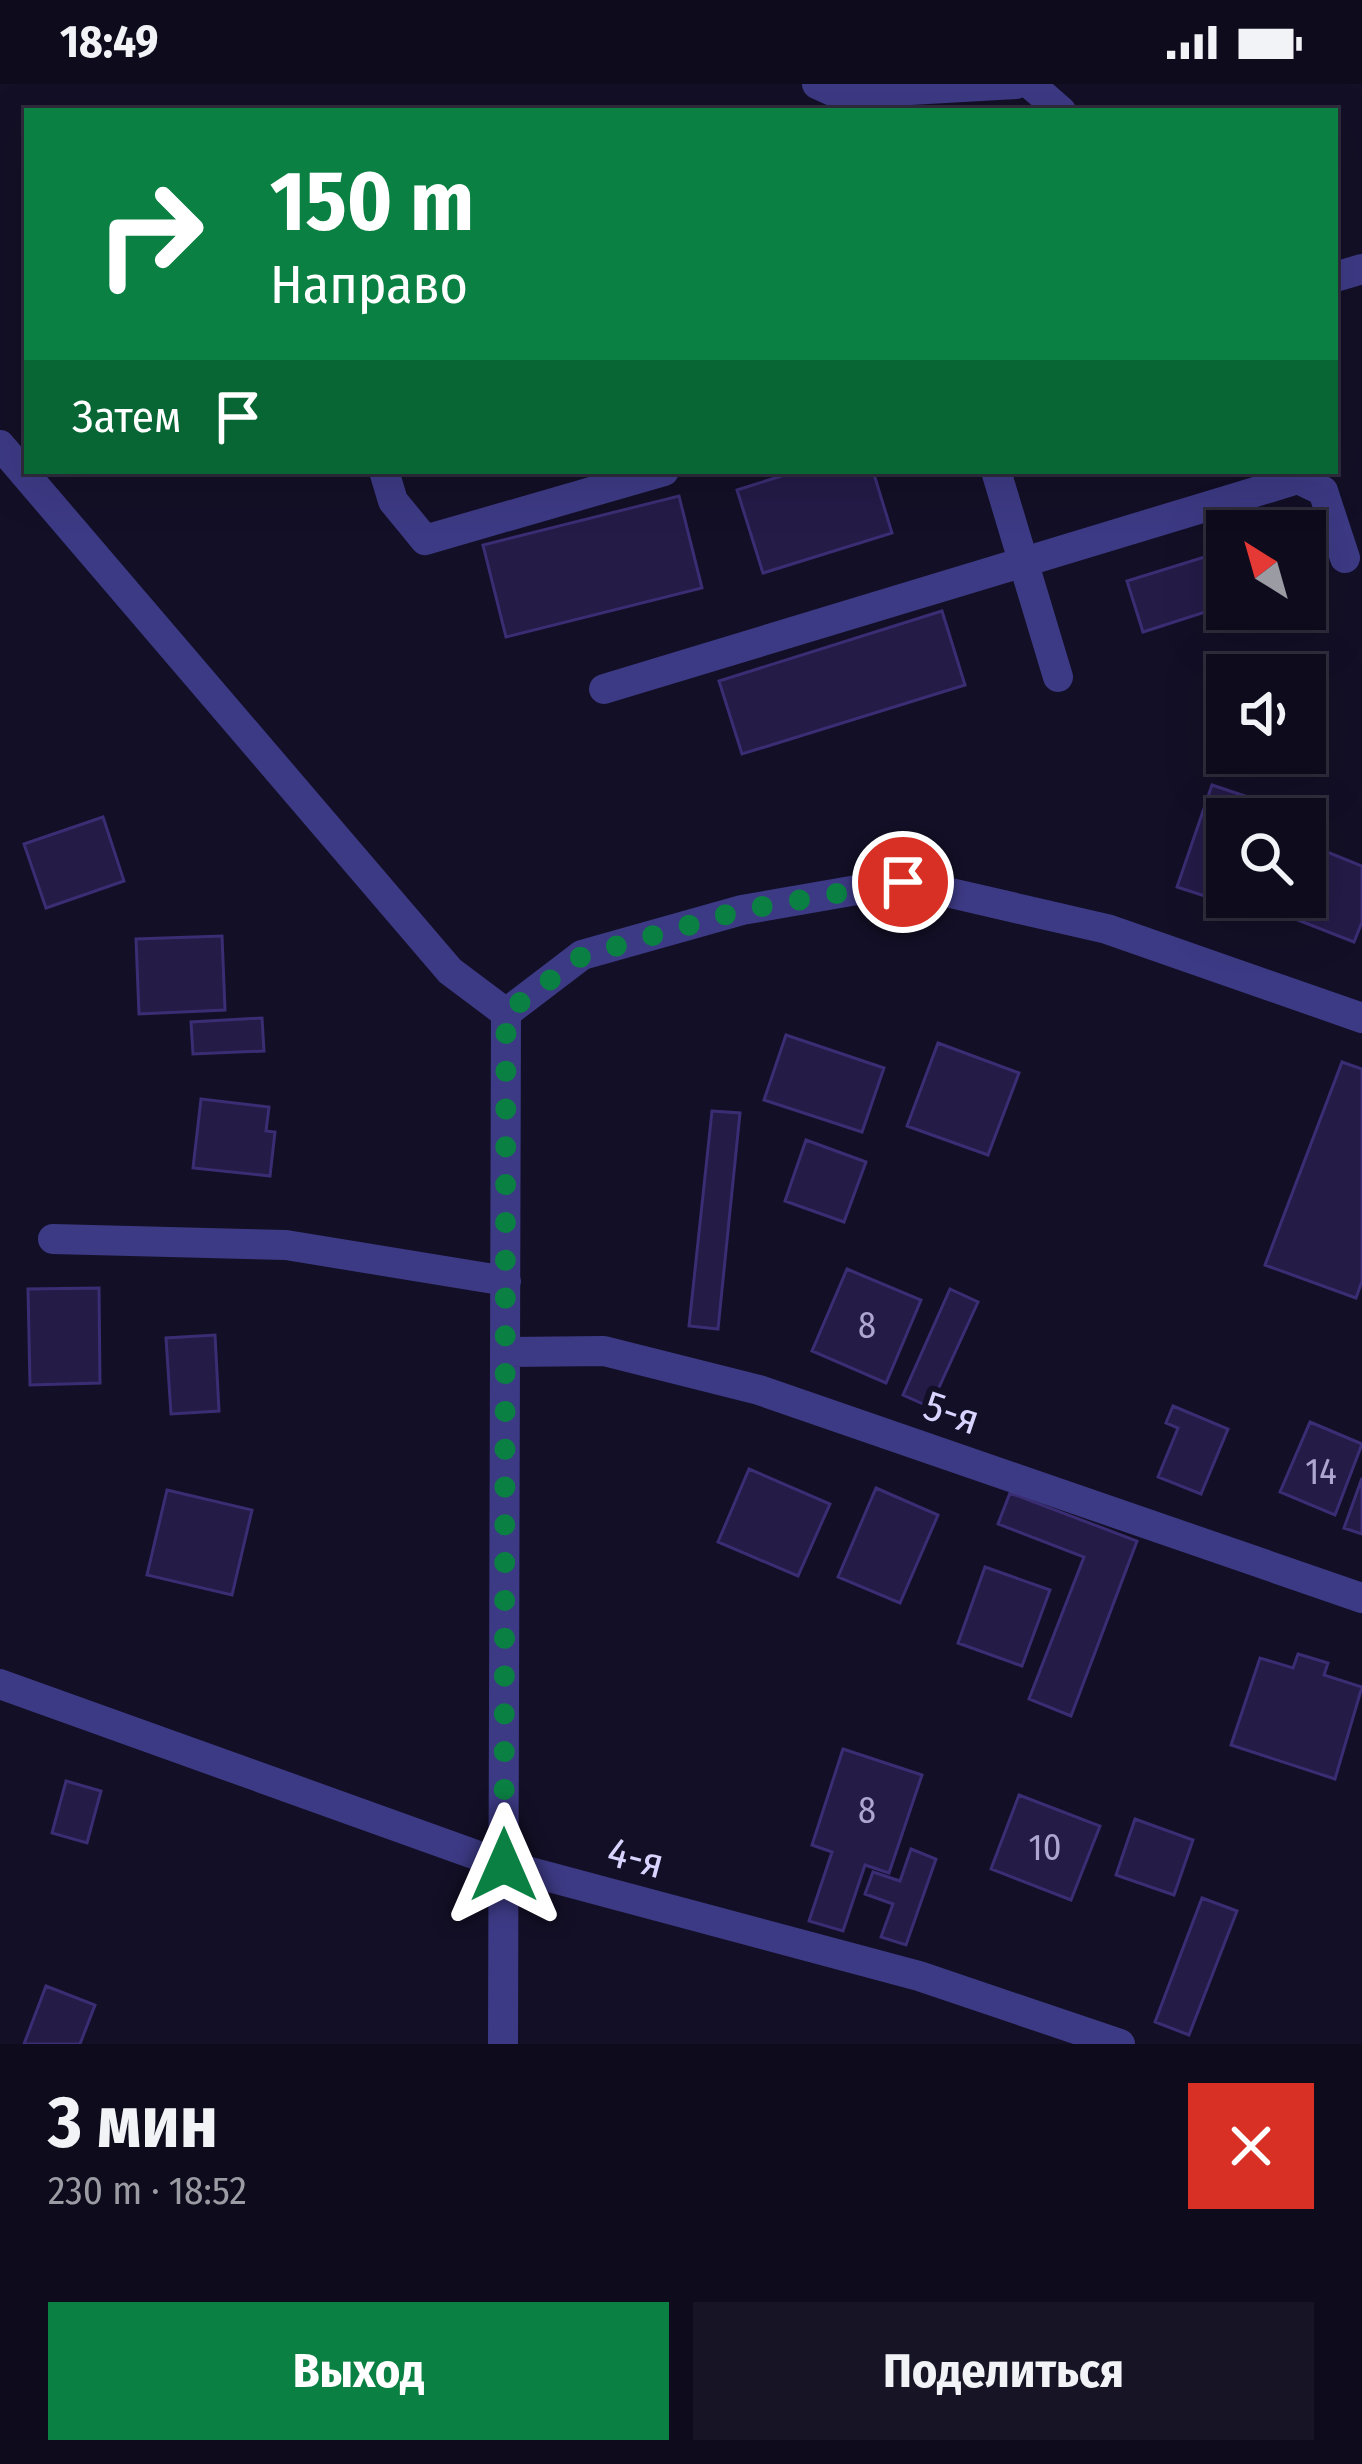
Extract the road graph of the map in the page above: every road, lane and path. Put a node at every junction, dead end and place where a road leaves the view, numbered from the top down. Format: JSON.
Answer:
{"nodes":[{"id":1,"x":817,"y":84,"type":"edge"},
{"id":2,"x":1016,"y":84,"type":"edge"},
{"id":3,"x":1030,"y":84,"type":"edge"},
{"id":4,"x":883,"y":101,"type":"edge"},
{"id":5,"x":1058,"y":108,"type":"edge"},
{"id":6,"x":0,"y":445,"type":"edge"},
{"id":7,"x":24,"y":473,"type":"edge"},
{"id":8,"x":25,"y":474,"type":"edge"},
{"id":9,"x":385,"y":474,"type":"edge"},
{"id":10,"x":654,"y":474,"type":"edge"},
{"id":11,"x":997,"y":474,"type":"edge"},
{"id":12,"x":1345,"y":558,"type":"dead end"},
{"id":13,"x":1024,"y":562,"type":"junction"},
{"id":14,"x":1058,"y":677,"type":"dead end"},
{"id":15,"x":604,"y":689,"type":"dead end"},
{"id":16,"x":506,"y":1013,"type":"junction"},
{"id":17,"x":1362,"y":1018,"type":"edge"},
{"id":18,"x":53,"y":1239,"type":"dead end"},
{"id":19,"x":506,"y":1281,"type":"junction"},
{"id":20,"x":505,"y":1352,"type":"junction"},
{"id":21,"x":1362,"y":1598,"type":"edge"},
{"id":22,"x":0,"y":1684,"type":"edge"},
{"id":23,"x":504,"y":1865,"type":"junction"},
{"id":24,"x":503,"y":2044,"type":"edge"},
{"id":25,"x":1120,"y":2044,"type":"edge"}],
"edges":[{"from":1,"to":4,"type":"street"},
{"from":2,"to":4,"type":"street"},
{"from":3,"to":5,"type":"street"},
{"from":6,"to":7,"type":"street"},
{"from":8,"to":16,"type":"street"},
{"from":9,"to":10,"type":"street"},
{"from":11,"to":13,"type":"street"},
{"from":12,"to":13,"type":"street"},
{"from":13,"to":14,"type":"street"},
{"from":13,"to":15,"type":"street"},
{"from":16,"to":17,"type":"street"},
{"from":16,"to":19,"type":"street"},
{"from":18,"to":19,"type":"street"},
{"from":19,"to":20,"type":"street"},
{"from":20,"to":21,"type":"street","name":"5-я"},
{"from":20,"to":23,"type":"street"},
{"from":22,"to":23,"type":"street","name":"4-я"},
{"from":23,"to":24,"type":"street"},
{"from":23,"to":25,"type":"street","name":"4-я"}]}
